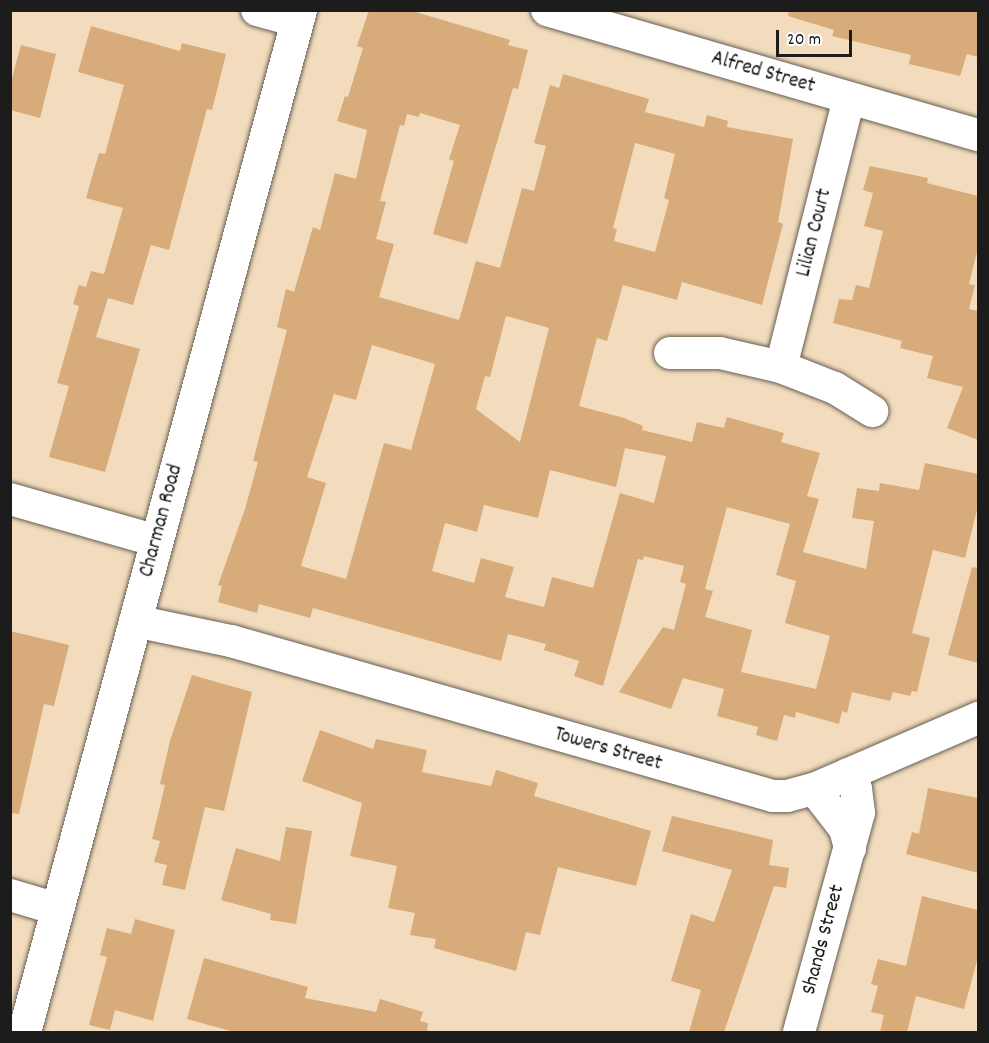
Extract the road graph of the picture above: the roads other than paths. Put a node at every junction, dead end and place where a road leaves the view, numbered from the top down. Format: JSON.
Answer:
{"nodes":[{"id":1,"x":257,"y":10,"type":"edge"},
{"id":2,"x":547,"y":10,"type":"edge"},
{"id":3,"x":298,"y":16,"type":"edge"},
{"id":4,"x":849,"y":98,"type":"junction"},
{"id":5,"x":978,"y":135,"type":"edge"},
{"id":6,"x":670,"y":353,"type":"dead end"},
{"id":7,"x":781,"y":367,"type":"junction"},
{"id":8,"x":872,"y":411,"type":"dead end"},
{"id":9,"x":10,"y":500,"type":"edge"},
{"id":10,"x":157,"y":541,"type":"junction"},
{"id":11,"x":137,"y":614,"type":"junction"},
{"id":12,"x":978,"y":718,"type":"edge"},
{"id":13,"x":848,"y":774,"type":"junction"},
{"id":14,"x":814,"y":789,"type":"junction"},
{"id":15,"x":850,"y":848,"type":"junction"},
{"id":16,"x":10,"y":896,"type":"edge"},
{"id":17,"x":57,"y":909,"type":"junction"},
{"id":18,"x":24,"y":1032,"type":"edge"},
{"id":19,"x":799,"y":1032,"type":"edge"}],
"edges":[{"from":1,"to":3,"type":"street"},
{"from":2,"to":4,"type":"street","name":"Alfred Street"},
{"from":3,"to":10,"type":"main road","name":"Charman Road"},
{"from":4,"to":5,"type":"street","name":"Alfred Street"},
{"from":4,"to":7,"type":"street","name":"Lilian Court"},
{"from":6,"to":7,"type":"street"},
{"from":7,"to":8,"type":"street"},
{"from":9,"to":10,"type":"street"},
{"from":10,"to":11,"type":"main road","name":"Charman Road"},
{"from":11,"to":14,"type":"street","name":"Towers Street"},
{"from":11,"to":17,"type":"main road","name":"Charman Road"},
{"from":12,"to":13,"type":"street","name":"Towers Street"},
{"from":13,"to":14,"type":"street","name":"Towers Street"},
{"from":13,"to":15,"type":"street","name":"Shands Street"},
{"from":14,"to":15,"type":"street"},
{"from":15,"to":19,"type":"street","name":"Shands Street"},
{"from":16,"to":17,"type":"street"},
{"from":17,"to":18,"type":"main road","name":"Charman Road"}]}
